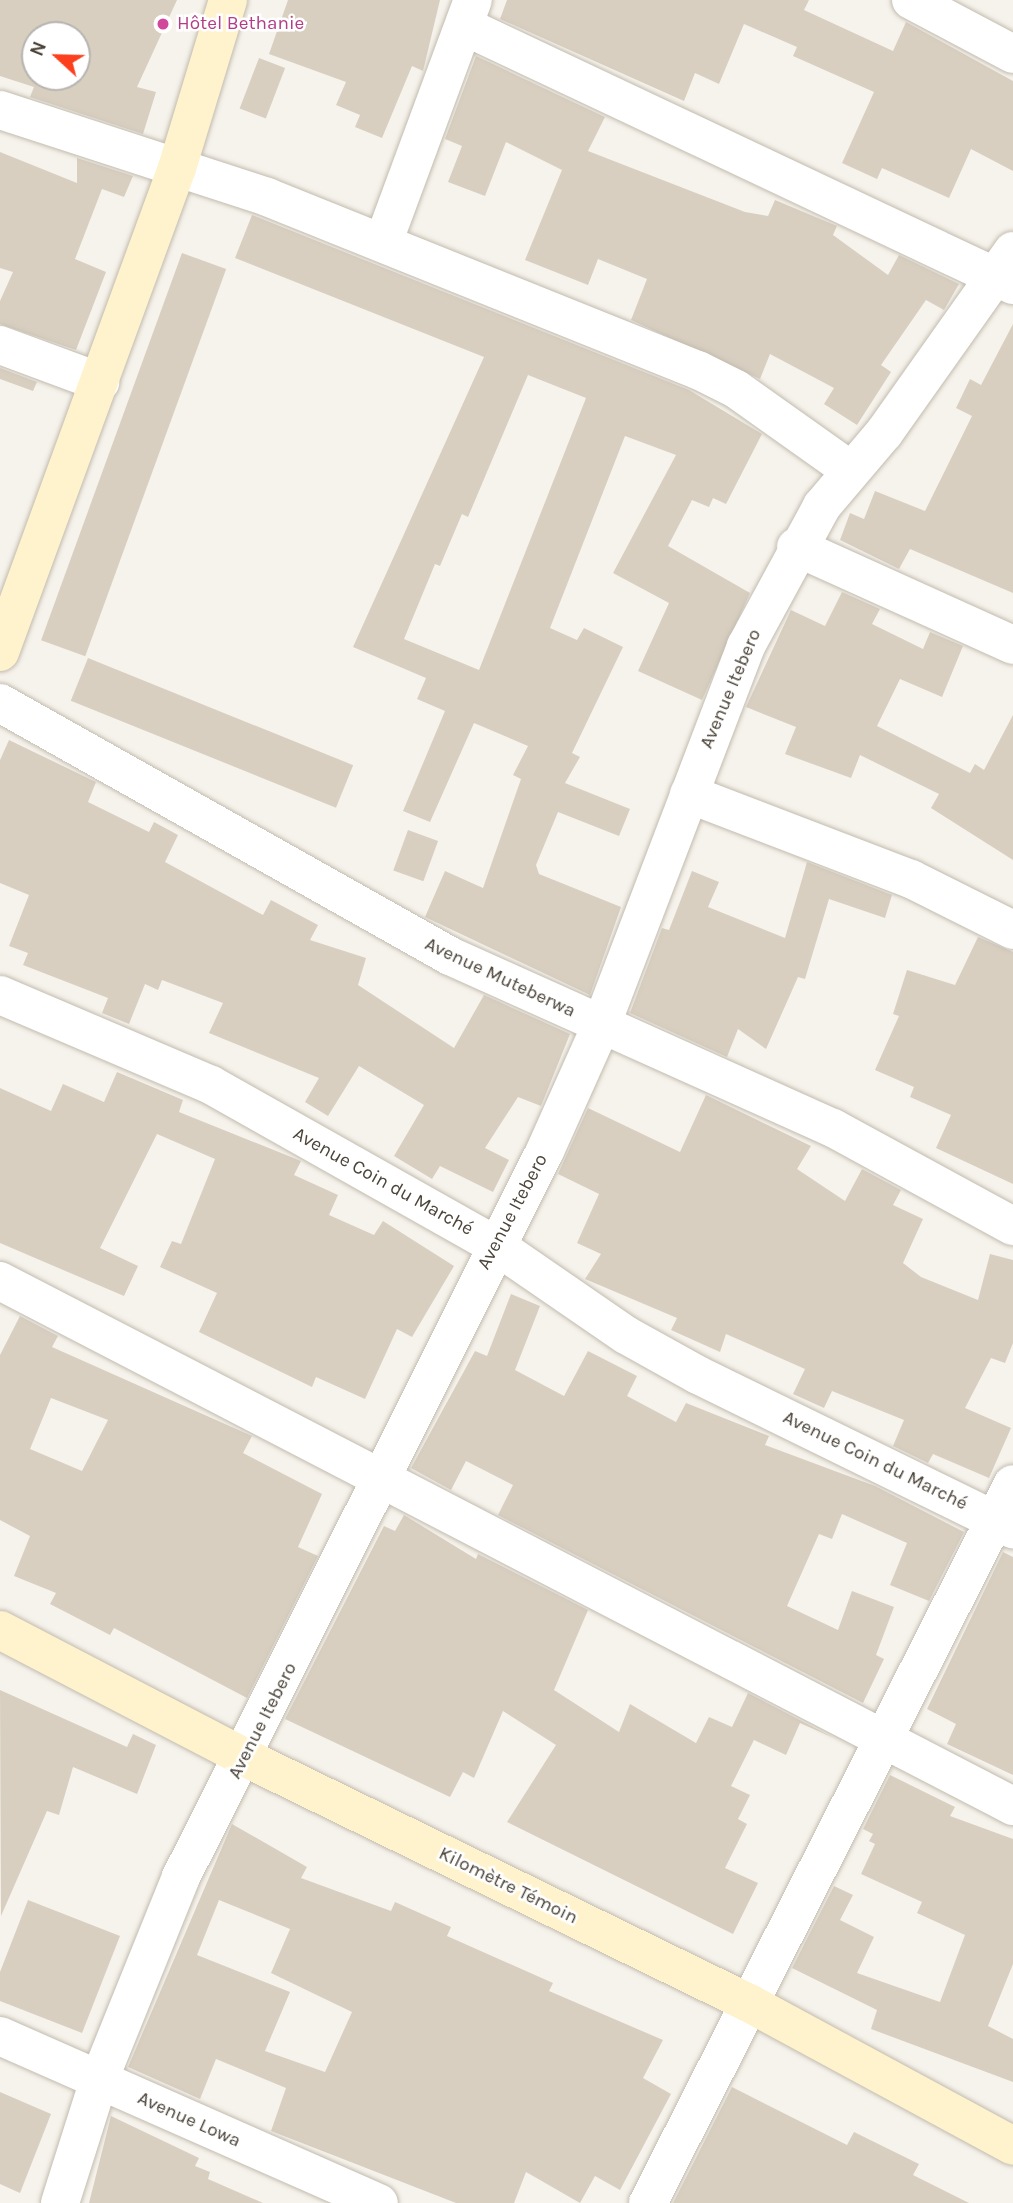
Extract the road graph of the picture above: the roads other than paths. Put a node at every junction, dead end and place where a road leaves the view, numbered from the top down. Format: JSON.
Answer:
{"nodes":[{"id":1,"x":228,"y":0,"type":"edge"},
{"id":2,"x":911,"y":0,"type":"edge"},
{"id":3,"x":469,"y":13,"type":"edge"},
{"id":4,"x":1013,"y":54,"type":"edge"},
{"id":5,"x":0,"y":110,"type":"edge"},
{"id":6,"x":177,"y":169,"type":"junction"},
{"id":7,"x":383,"y":243,"type":"junction"},
{"id":8,"x":1008,"y":271,"type":"edge"},
{"id":9,"x":0,"y":345,"type":"edge"},
{"id":10,"x":100,"y":382,"type":"junction"},
{"id":11,"x":850,"y":470,"type":"junction"},
{"id":12,"x":796,"y":547,"type":"junction"},
{"id":13,"x":1013,"y":645,"type":"edge"},
{"id":14,"x":0,"y":652,"type":"edge"},
{"id":15,"x":0,"y":703,"type":"edge"},
{"id":16,"x":689,"y":794,"type":"junction"},
{"id":17,"x":1013,"y":930,"type":"edge"},
{"id":18,"x":0,"y":995,"type":"edge"},
{"id":19,"x":601,"y":1026,"type":"junction"},
{"id":20,"x":1013,"y":1226,"type":"edge"},
{"id":21,"x":495,"y":1245,"type":"junction"},
{"id":22,"x":0,"y":1281,"type":"edge"},
{"id":23,"x":384,"y":1477,"type":"junction"},
{"id":24,"x":1013,"y":1484,"type":"edge"},
{"id":25,"x":1003,"y":1524,"type":"edge"},
{"id":26,"x":0,"y":1630,"type":"edge"},
{"id":27,"x":889,"y":1738,"type":"junction"},
{"id":28,"x":246,"y":1758,"type":"junction"},
{"id":29,"x":1013,"y":1806,"type":"edge"},
{"id":30,"x":749,"y":2003,"type":"junction"},
{"id":31,"x":0,"y":2036,"type":"edge"},
{"id":32,"x":99,"y":2080,"type":"junction"},
{"id":33,"x":1013,"y":2146,"type":"edge"},
{"id":34,"x":60,"y":2203,"type":"edge"},
{"id":35,"x":379,"y":2203,"type":"edge"},
{"id":36,"x":648,"y":2203,"type":"edge"}],
"edges":[{"from":1,"to":6,"type":"main road"},
{"from":2,"to":4,"type":"street"},
{"from":3,"to":7,"type":"street"},
{"from":3,"to":8,"type":"street"},
{"from":5,"to":6,"type":"street"},
{"from":6,"to":7,"type":"street"},
{"from":6,"to":10,"type":"main road"},
{"from":7,"to":11,"type":"street"},
{"from":8,"to":11,"type":"street","name":"Avenue Itebero"},
{"from":9,"to":10,"type":"street"},
{"from":10,"to":14,"type":"main road"},
{"from":11,"to":12,"type":"street","name":"Avenue Itebero"},
{"from":12,"to":13,"type":"street"},
{"from":12,"to":16,"type":"street","name":"Avenue Itebero"},
{"from":15,"to":19,"type":"street","name":"Avenue Muteberwa"},
{"from":16,"to":17,"type":"street"},
{"from":16,"to":19,"type":"street","name":"Avenue Itebero"},
{"from":18,"to":21,"type":"street","name":"Avenue Coin du Marché"},
{"from":19,"to":20,"type":"street","name":"Avenue Muteberwa"},
{"from":19,"to":21,"type":"street","name":"Avenue Itebero"},
{"from":21,"to":23,"type":"street","name":"Avenue Itebero"},
{"from":21,"to":25,"type":"street","name":"Avenue Coin du Marché"},
{"from":22,"to":23,"type":"street"},
{"from":23,"to":27,"type":"street"},
{"from":23,"to":28,"type":"street","name":"Avenue Itebero"},
{"from":24,"to":25,"type":"street"},
{"from":25,"to":27,"type":"street"},
{"from":26,"to":28,"type":"main road","name":"Kilomètre Témoin"},
{"from":27,"to":29,"type":"street"},
{"from":27,"to":30,"type":"street"},
{"from":28,"to":30,"type":"main road","name":"Kilomètre Témoin"},
{"from":28,"to":32,"type":"street","name":"Avenue Itebero"},
{"from":30,"to":33,"type":"main road","name":"Kilomètre Témoin"},
{"from":30,"to":36,"type":"street"},
{"from":31,"to":32,"type":"street","name":"Avenue Lowa"},
{"from":32,"to":34,"type":"street","name":"Avenue Itebero"},
{"from":32,"to":35,"type":"street","name":"Avenue Lowa"}]}
